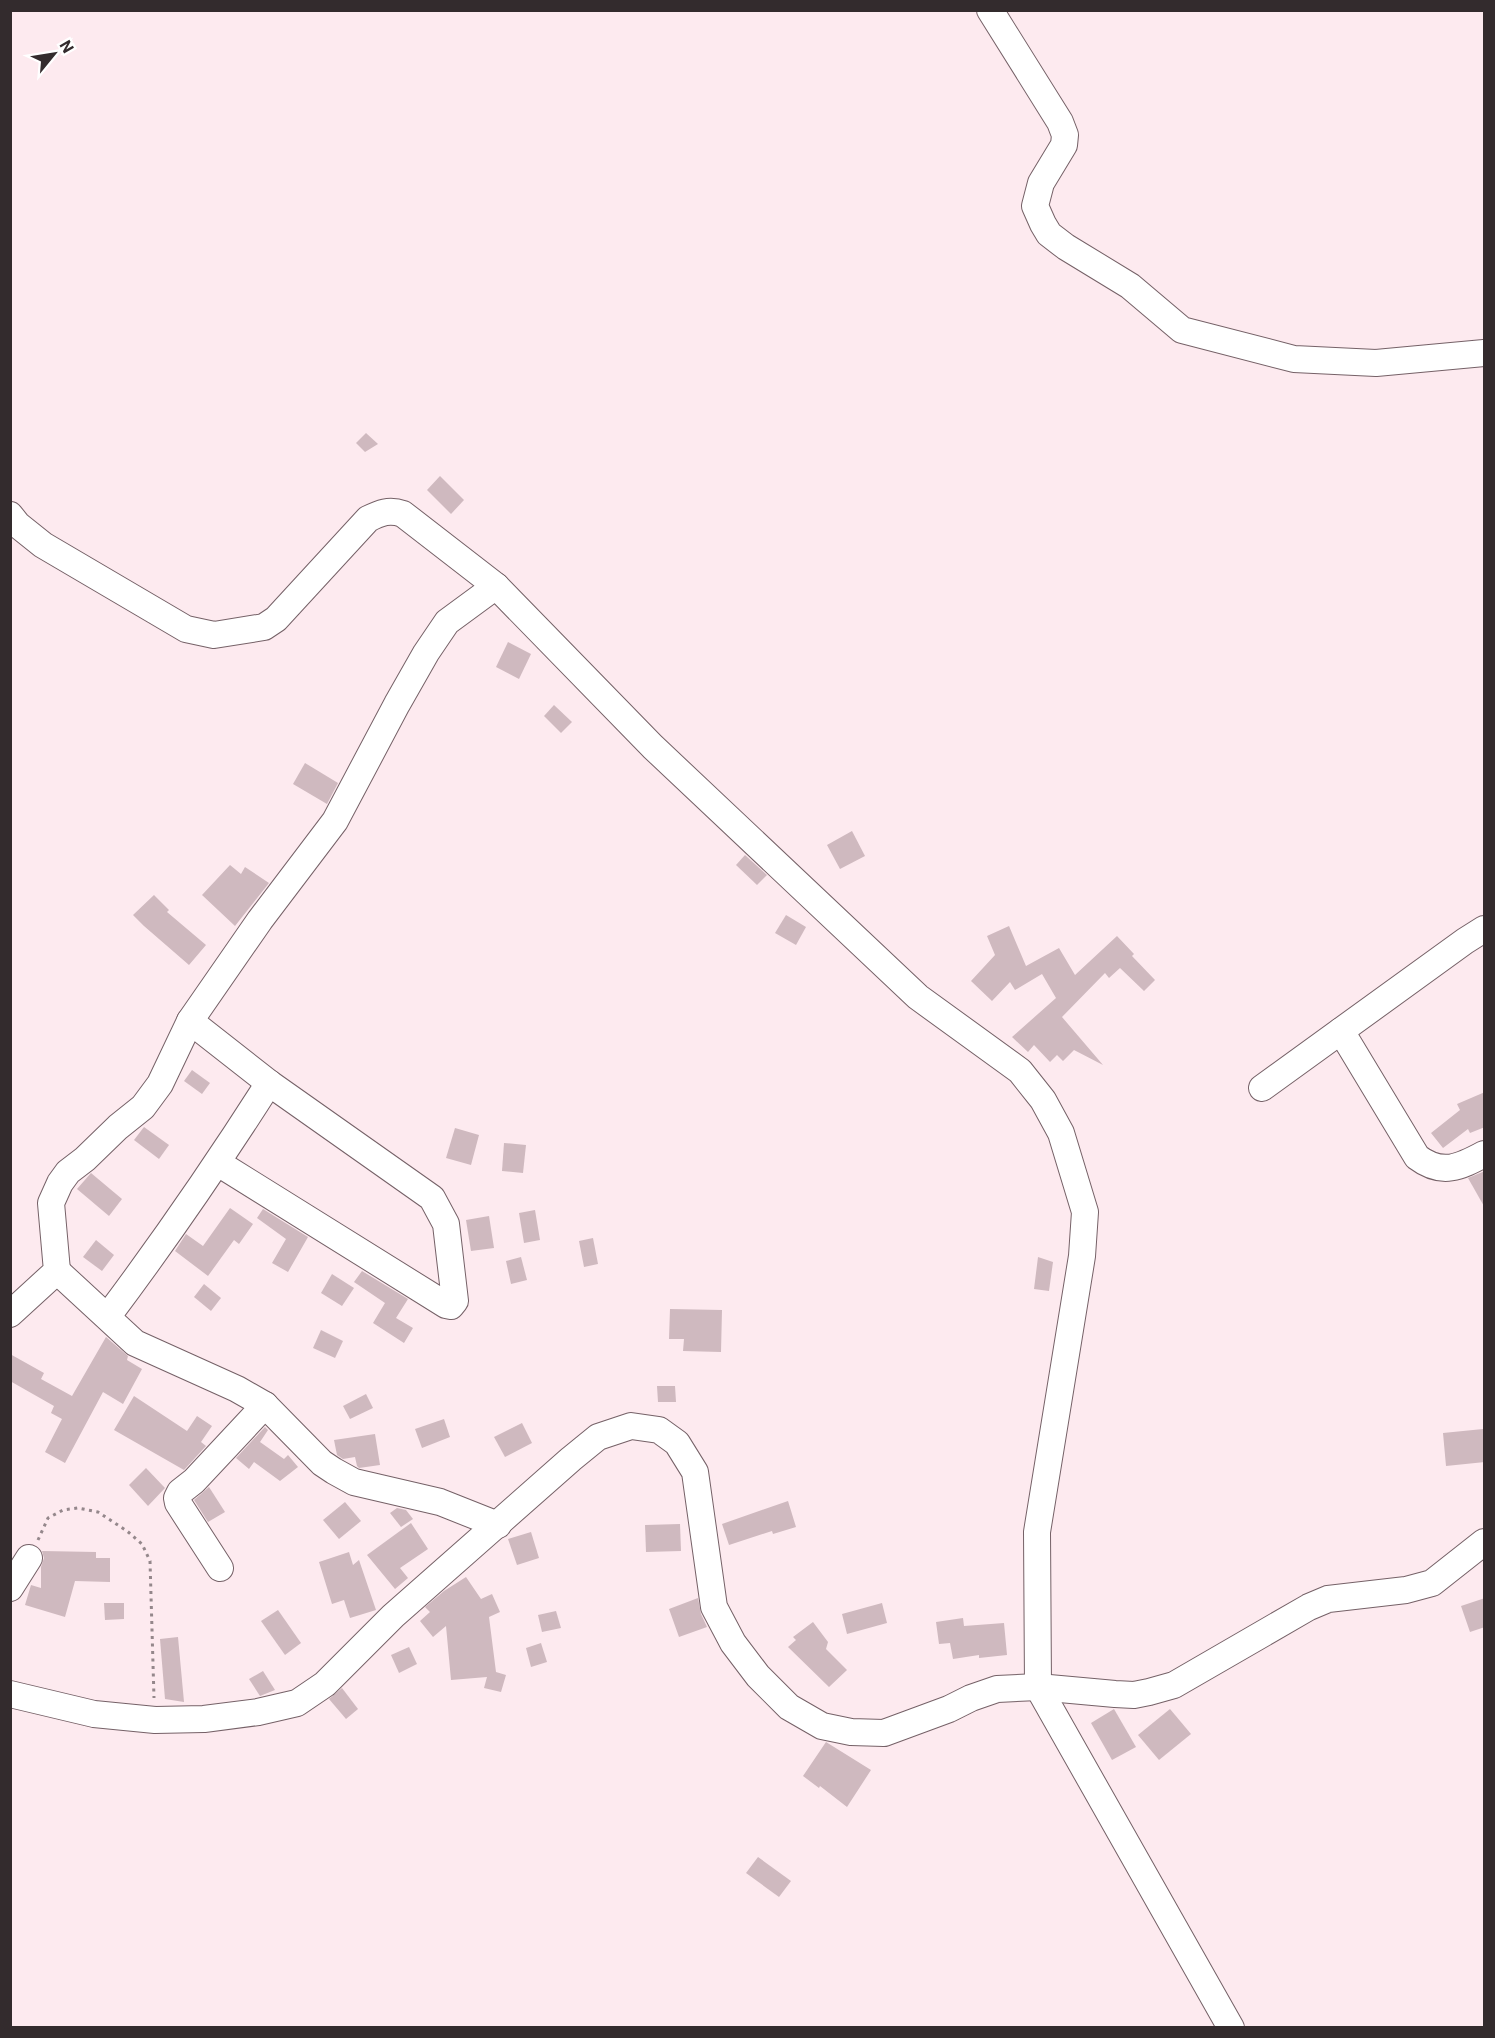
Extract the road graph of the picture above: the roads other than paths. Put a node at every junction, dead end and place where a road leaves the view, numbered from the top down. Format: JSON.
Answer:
{"nodes":[{"id":1,"x":990,"y":10,"type":"edge"},
{"id":2,"x":1485,"y":353,"type":"edge"},
{"id":3,"x":10,"y":515,"type":"edge"},
{"id":4,"x":496,"y":586,"type":"junction"},
{"id":5,"x":1485,"y":929,"type":"edge"},
{"id":6,"x":190,"y":1021,"type":"junction"},
{"id":7,"x":1341,"y":1031,"type":"junction"},
{"id":8,"x":269,"y":1083,"type":"junction"},
{"id":9,"x":1262,"y":1088,"type":"dead end"},
{"id":10,"x":1485,"y":1154,"type":"edge"},
{"id":11,"x":218,"y":1163,"type":"junction"},
{"id":12,"x":57,"y":1271,"type":"junction"},
{"id":13,"x":10,"y":1314,"type":"edge"},
{"id":14,"x":108,"y":1316,"type":"junction"},
{"id":15,"x":265,"y":1405,"type":"junction"},
{"id":16,"x":498,"y":1524,"type":"junction"},
{"id":17,"x":1485,"y":1542,"type":"edge"},
{"id":18,"x":29,"y":1558,"type":"road end"},
{"id":19,"x":220,"y":1568,"type":"dead end"},
{"id":20,"x":10,"y":1588,"type":"edge"},
{"id":21,"x":1038,"y":1687,"type":"junction"},
{"id":22,"x":10,"y":1694,"type":"edge"},
{"id":23,"x":1231,"y":2028,"type":"edge"}],
"edges":[{"from":1,"to":2,"type":"street"},
{"from":3,"to":4,"type":"street"},
{"from":4,"to":6,"type":"street"},
{"from":4,"to":21,"type":"street"},
{"from":5,"to":7,"type":"street"},
{"from":6,"to":8,"type":"street"},
{"from":6,"to":12,"type":"street"},
{"from":7,"to":9,"type":"street"},
{"from":7,"to":10,"type":"street"},
{"from":8,"to":11,"type":"street"},
{"from":8,"to":11,"type":"street"},
{"from":11,"to":14,"type":"street"},
{"from":12,"to":13,"type":"street"},
{"from":12,"to":14,"type":"street"},
{"from":14,"to":15,"type":"street"},
{"from":15,"to":16,"type":"street"},
{"from":15,"to":19,"type":"street"},
{"from":16,"to":21,"type":"street"},
{"from":16,"to":22,"type":"street"},
{"from":17,"to":21,"type":"street"},
{"from":18,"to":20,"type":"street"},
{"from":21,"to":23,"type":"street"}]}
